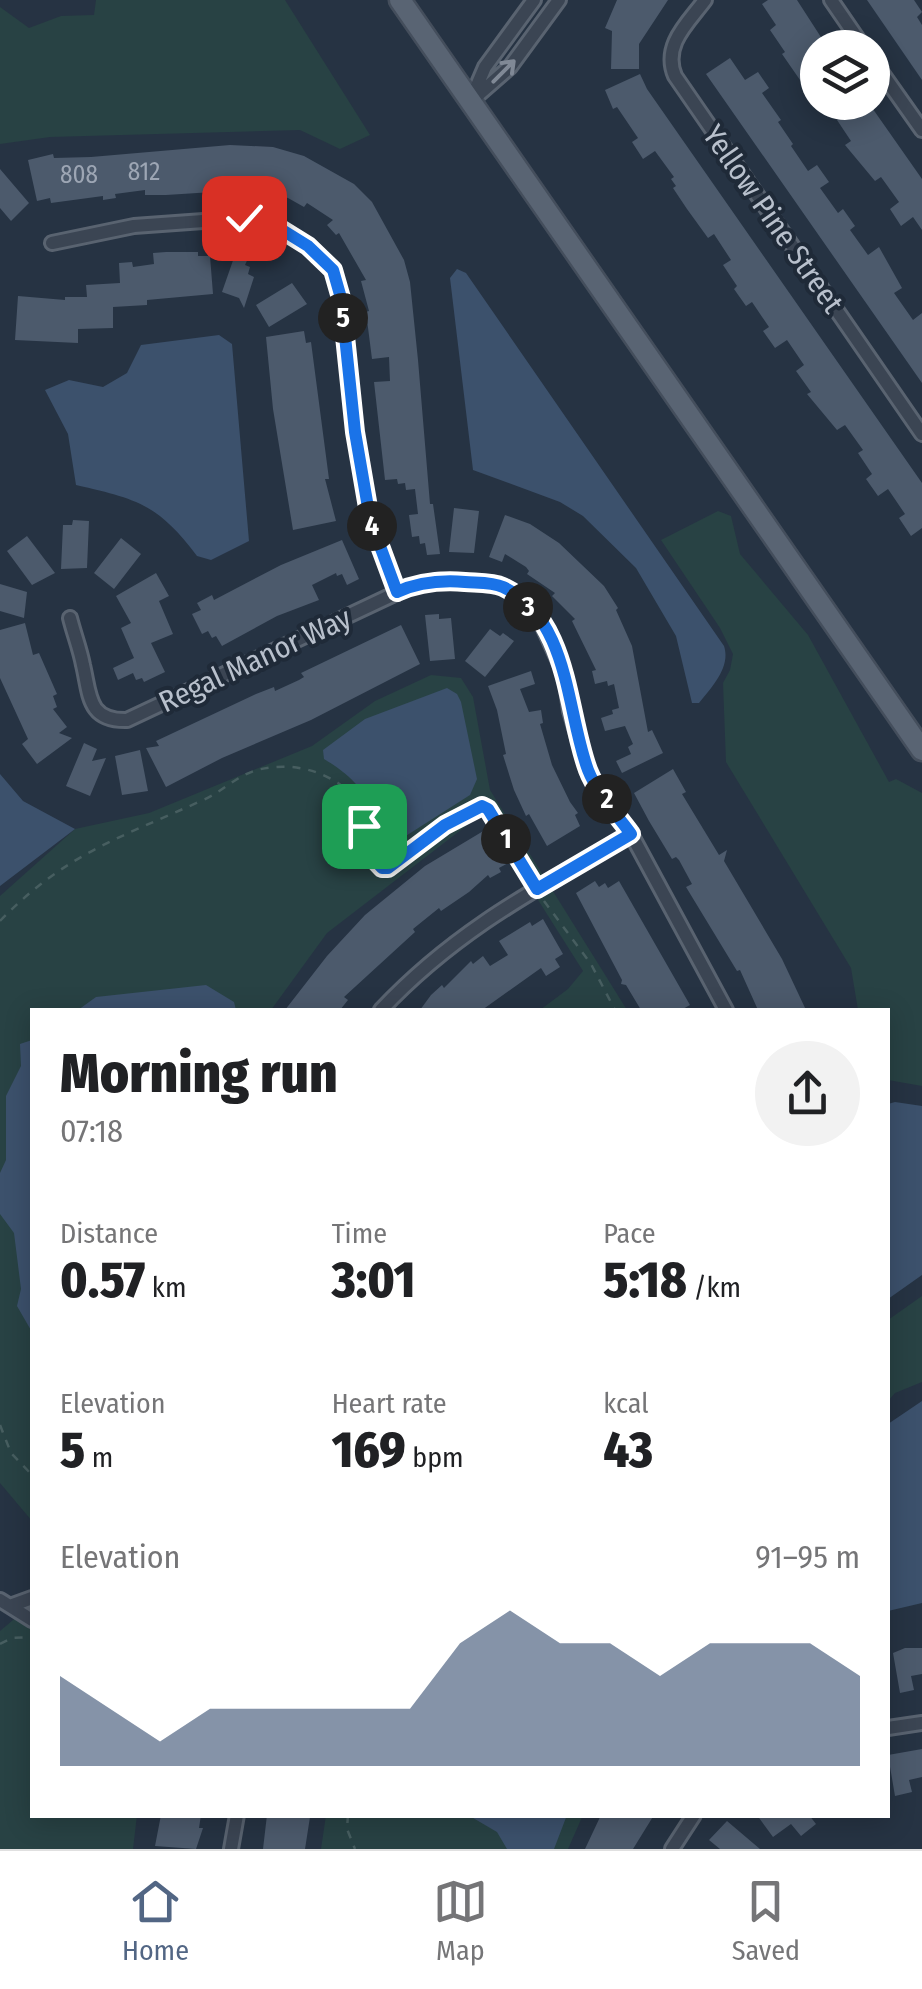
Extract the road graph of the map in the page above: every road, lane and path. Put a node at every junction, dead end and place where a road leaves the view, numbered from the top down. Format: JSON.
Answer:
{"nodes":[{"id":1,"x":400,"y":0,"type":"edge"},
{"id":2,"x":534,"y":0,"type":"edge"},
{"id":3,"x":559,"y":0,"type":"edge"},
{"id":4,"x":705,"y":0,"type":"edge"},
{"id":5,"x":831,"y":0,"type":"edge"},
{"id":6,"x":852,"y":30,"type":"edge"},
{"id":7,"x":890,"y":85,"type":"edge"},
{"id":8,"x":470,"y":102,"type":"junction"},
{"id":9,"x":922,"y":130,"type":"edge"},
{"id":10,"x":52,"y":243,"type":"dead end"},
{"id":11,"x":922,"y":434,"type":"edge"},
{"id":12,"x":397,"y":592,"type":"junction"},
{"id":13,"x":70,"y":618,"type":"dead end"},
{"id":14,"x":915,"y":725,"type":"edge"},
{"id":15,"x":922,"y":750,"type":"edge"},
{"id":16,"x":631,"y":834,"type":"junction"},
{"id":17,"x":537,"y":889,"type":"junction"},
{"id":18,"x":0,"y":922,"type":"edge"},
{"id":19,"x":383,"y":1008,"type":"edge"},
{"id":20,"x":614,"y":1008,"type":"edge"},
{"id":21,"x":725,"y":1008,"type":"edge"},
{"id":22,"x":0,"y":1425,"type":"edge"},
{"id":23,"x":30,"y":1473,"type":"edge"},
{"id":24,"x":30,"y":1598,"type":"edge"},
{"id":25,"x":5,"y":1603,"type":"edge"},
{"id":26,"x":30,"y":1619,"type":"edge"},
{"id":27,"x":30,"y":1637,"type":"edge"},
{"id":28,"x":0,"y":1644,"type":"edge"},
{"id":29,"x":922,"y":1722,"type":"edge"},
{"id":30,"x":890,"y":1728,"type":"edge"},
{"id":31,"x":236,"y":1818,"type":"edge"},
{"id":32,"x":348,"y":1818,"type":"edge"},
{"id":33,"x":692,"y":1818,"type":"edge"},
{"id":34,"x":231,"y":1849,"type":"edge"},
{"id":35,"x":355,"y":1849,"type":"edge"},
{"id":36,"x":672,"y":1849,"type":"edge"}],
"edges":[{"from":1,"to":8,"type":"main road"},
{"from":2,"to":8,"type":"street"},
{"from":8,"to":3,"type":"street","one_way":true},
{"from":4,"to":11,"type":"street","name":"Yellow Pine Street"},
{"from":5,"to":6,"type":"street"},
{"from":7,"to":9,"type":"street"},
{"from":8,"to":14,"type":"main road"},
{"from":10,"to":12,"type":"street"},
{"from":12,"to":13,"type":"street","name":"Regal Manor Way"},
{"from":12,"to":16,"type":"street","name":"Regal Manor Way"},
{"from":14,"to":15,"type":"main road"},
{"from":16,"to":17,"type":"street"},
{"from":16,"to":21,"type":"street","name":"Regal Manor Way"},
{"from":17,"to":18,"type":"path"},
{"from":17,"to":19,"type":"street"},
{"from":17,"to":20,"type":"path"},
{"from":22,"to":23,"type":"path"},
{"from":24,"to":25,"type":"street"},
{"from":25,"to":26,"type":"street"},
{"from":27,"to":28,"type":"path"},
{"from":29,"to":30,"type":"street"},
{"from":31,"to":34,"type":"street"},
{"from":32,"to":35,"type":"path"},
{"from":33,"to":36,"type":"street"}]}
